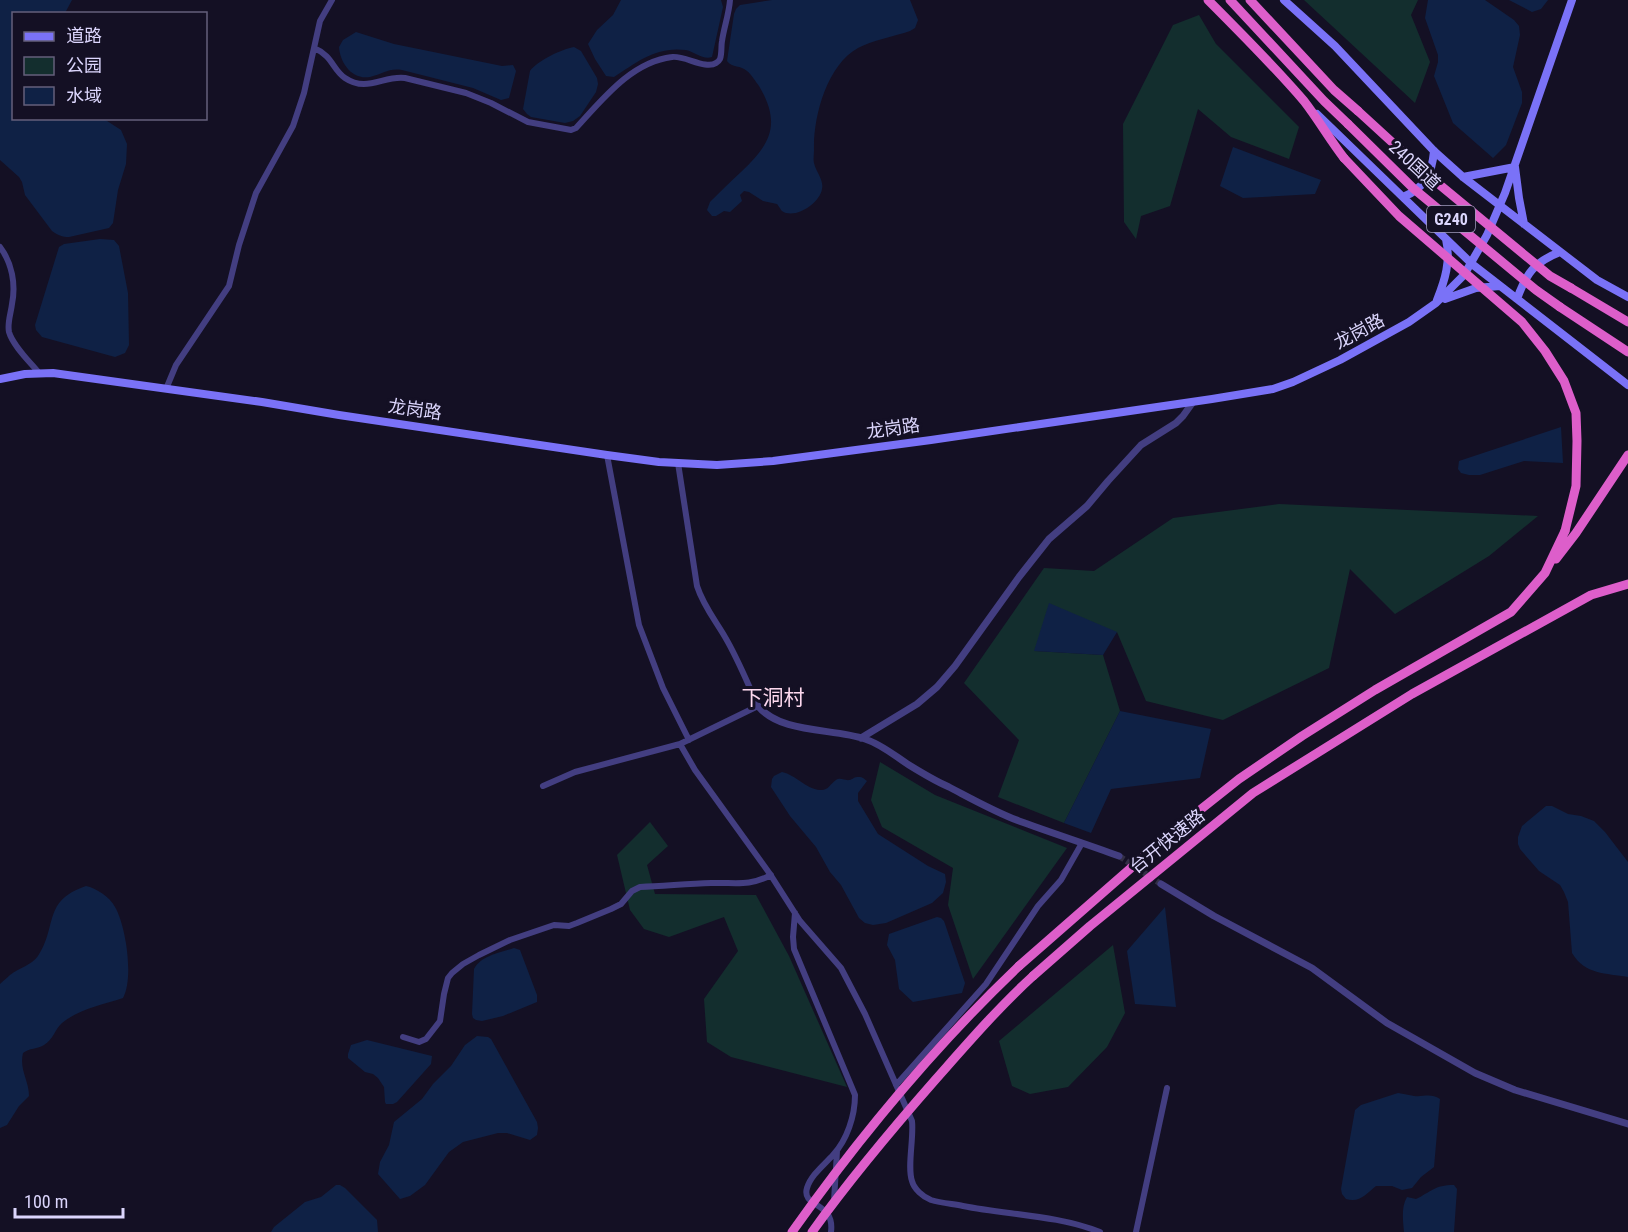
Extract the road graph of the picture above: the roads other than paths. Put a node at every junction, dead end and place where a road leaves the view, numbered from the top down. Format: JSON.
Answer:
{"nodes":[{"id":1,"x":332,"y":0,"type":"edge"},
{"id":2,"x":730,"y":0,"type":"edge"},
{"id":3,"x":1208,"y":0,"type":"edge"},
{"id":4,"x":1230,"y":0,"type":"edge"},
{"id":5,"x":1250,"y":0,"type":"edge"},
{"id":6,"x":1284,"y":0,"type":"edge"},
{"id":7,"x":1572,"y":0,"type":"edge"},
{"id":8,"x":314,"y":48,"type":"junction"},
{"id":9,"x":1306,"y":104,"type":"junction"},
{"id":10,"x":1434,"y":151,"type":"junction"},
{"id":11,"x":1515,"y":167,"type":"junction"},
{"id":12,"x":1463,"y":177,"type":"junction"},
{"id":13,"x":1403,"y":198,"type":"junction"},
{"id":14,"x":1500,"y":205,"type":"junction"},
{"id":15,"x":1524,"y":224,"type":"junction"},
{"id":16,"x":1446,"y":239,"type":"junction"},
{"id":17,"x":0,"y":247,"type":"edge"},
{"id":18,"x":1560,"y":252,"type":"junction"},
{"id":19,"x":1472,"y":264,"type":"junction"},
{"id":20,"x":1500,"y":286,"type":"junction"},
{"id":21,"x":1628,"y":297,"type":"edge"},
{"id":22,"x":1516,"y":299,"type":"junction"},
{"id":23,"x":1436,"y":303,"type":"junction"},
{"id":24,"x":1628,"y":322,"type":"edge"},
{"id":25,"x":1628,"y":352,"type":"edge"},
{"id":26,"x":39,"y":373,"type":"junction"},
{"id":27,"x":0,"y":379,"type":"edge"},
{"id":28,"x":1628,"y":385,"type":"edge"},
{"id":29,"x":166,"y":389,"type":"junction"},
{"id":30,"x":1194,"y":402,"type":"junction"},
{"id":31,"x":607,"y":455,"type":"junction"},
{"id":32,"x":1628,"y":455,"type":"edge"},
{"id":33,"x":678,"y":463,"type":"junction"},
{"id":34,"x":1545,"y":573,"type":"junction"},
{"id":35,"x":1628,"y":578,"type":"edge"},
{"id":36,"x":1628,"y":584,"type":"edge"},
{"id":37,"x":1591,"y":595,"type":"junction"},
{"id":38,"x":758,"y":706,"type":"junction"},
{"id":39,"x":861,"y":738,"type":"junction"},
{"id":40,"x":688,"y":740,"type":"junction"},
{"id":41,"x":680,"y":744,"type":"junction"},
{"id":42,"x":543,"y":786,"type":"dead end"},
{"id":43,"x":1082,"y":843,"type":"junction"},
{"id":44,"x":1119,"y":856,"type":"tunnel mouth"},
{"id":45,"x":771,"y":875,"type":"junction"},
{"id":46,"x":1161,"y":884,"type":"tunnel mouth"},
{"id":47,"x":795,"y":913,"type":"junction"},
{"id":48,"x":403,"y":1037,"type":"dead end"},
{"id":49,"x":896,"y":1085,"type":"junction"},
{"id":50,"x":1167,"y":1088,"type":"dead end"},
{"id":51,"x":1628,"y":1124,"type":"edge"},
{"id":52,"x":837,"y":1149,"type":"junction"},
{"id":53,"x":832,"y":1229,"type":"edge"},
{"id":54,"x":792,"y":1232,"type":"edge"},
{"id":55,"x":812,"y":1232,"type":"edge"},
{"id":56,"x":1100,"y":1232,"type":"edge"},
{"id":57,"x":1136,"y":1232,"type":"edge"}],
"edges":[{"from":1,"to":8,"type":"street"},
{"from":2,"to":8,"type":"street"},
{"from":3,"to":9,"type":"highway"},
{"from":4,"to":25,"type":"highway","name":"240国道","number":"G240","bridge":true},
{"from":5,"to":24,"type":"highway","name":"240国道","number":"G240","bridge":true},
{"from":6,"to":10,"type":"main road"},
{"from":7,"to":11,"type":"main road","name":"龙岗路"},
{"from":8,"to":29,"type":"street"},
{"from":9,"to":13,"type":"main road"},
{"from":9,"to":34,"type":"highway","bridge":true},
{"from":10,"to":12,"type":"main road"},
{"from":10,"to":13,"type":"main road"},
{"from":11,"to":12,"type":"main road"},
{"from":11,"to":14,"type":"main road","name":"龙岗路"},
{"from":11,"to":15,"type":"main road"},
{"from":12,"to":14,"type":"main road"},
{"from":13,"to":16,"type":"main road"},
{"from":14,"to":15,"type":"main road"},
{"from":14,"to":19,"type":"main road","name":"龙岗路"},
{"from":15,"to":18,"type":"main road"},
{"from":16,"to":19,"type":"main road"},
{"from":16,"to":23,"type":"main road"},
{"from":17,"to":26,"type":"street"},
{"from":18,"to":21,"type":"main road"},
{"from":18,"to":22,"type":"main road"},
{"from":19,"to":20,"type":"main road"},
{"from":19,"to":23,"type":"main road","name":"龙岗路"},
{"from":20,"to":22,"type":"main road"},
{"from":20,"to":23,"type":"main road"},
{"from":22,"to":28,"type":"main road"},
{"from":23,"to":30,"type":"main road","name":"龙岗路"},
{"from":26,"to":27,"type":"main road","name":"龙岗路"},
{"from":26,"to":29,"type":"main road","name":"龙岗路"},
{"from":29,"to":31,"type":"main road","name":"龙岗路"},
{"from":30,"to":33,"type":"main road","name":"龙岗路"},
{"from":30,"to":39,"type":"street"},
{"from":31,"to":33,"type":"main road","name":"龙岗路"},
{"from":31,"to":40,"type":"street"},
{"from":32,"to":34,"type":"highway"},
{"from":33,"to":38,"type":"street"},
{"from":34,"to":54,"type":"highway","name":"台开快速路","bridge":true},
{"from":35,"to":37,"type":"highway"},
{"from":36,"to":37,"type":"highway","name":"台开快速路"},
{"from":37,"to":55,"type":"highway","name":"台开快速路","bridge":true},
{"from":38,"to":39,"type":"street"},
{"from":38,"to":40,"type":"street"},
{"from":39,"to":43,"type":"street"},
{"from":40,"to":41,"type":"street"},
{"from":41,"to":42,"type":"street"},
{"from":41,"to":45,"type":"street"},
{"from":43,"to":44,"type":"street"},
{"from":43,"to":49,"type":"street"},
{"from":45,"to":47,"type":"street"},
{"from":45,"to":48,"type":"street"},
{"from":46,"to":51,"type":"street"},
{"from":47,"to":49,"type":"street"},
{"from":47,"to":52,"type":"street"},
{"from":49,"to":56,"type":"street"},
{"from":50,"to":57,"type":"street"},
{"from":52,"to":53,"type":"street"},
{"from":52,"to":53,"type":"street"}]}
